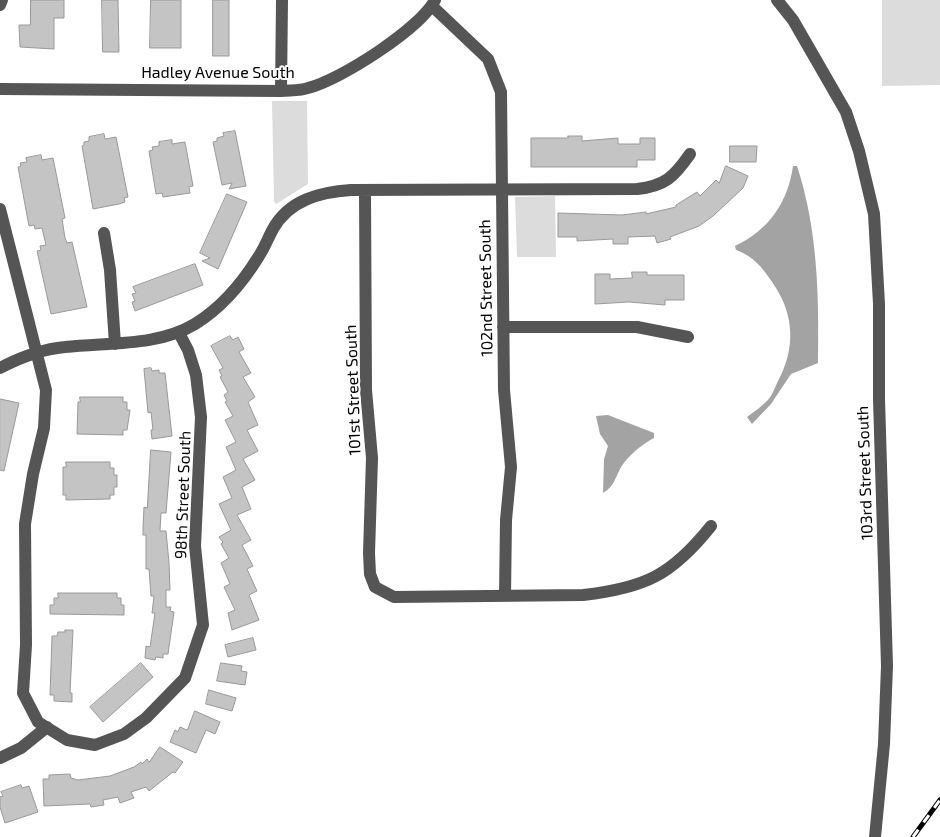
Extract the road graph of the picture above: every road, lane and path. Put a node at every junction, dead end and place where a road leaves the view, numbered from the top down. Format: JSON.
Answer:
{"nodes":[{"id":1,"x":2,"y":0,"type":"edge"},
{"id":2,"x":282,"y":0,"type":"edge"},
{"id":3,"x":776,"y":0,"type":"edge"},
{"id":4,"x":434,"y":3,"type":"edge"},
{"id":5,"x":0,"y":5,"type":"edge"},
{"id":6,"x":0,"y":89,"type":"edge"},
{"id":7,"x":281,"y":90,"type":"junction"},
{"id":8,"x":690,"y":154,"type":"dead end"},
{"id":9,"x":365,"y":190,"type":"junction"},
{"id":10,"x":501,"y":190,"type":"junction"},
{"id":11,"x":0,"y":209,"type":"edge"},
{"id":12,"x":104,"y":232,"type":"dead end"},
{"id":13,"x":503,"y":327,"type":"junction"},
{"id":14,"x":179,"y":333,"type":"junction"},
{"id":15,"x":688,"y":337,"type":"dead end"},
{"id":16,"x":115,"y":344,"type":"junction"},
{"id":17,"x":36,"y":354,"type":"junction"},
{"id":18,"x":0,"y":368,"type":"edge"},
{"id":19,"x":711,"y":526,"type":"dead end"},
{"id":20,"x":505,"y":596,"type":"junction"},
{"id":21,"x":47,"y":727,"type":"junction"},
{"id":22,"x":0,"y":758,"type":"edge"},
{"id":23,"x":875,"y":837,"type":"edge"}],
"edges":[{"from":1,"to":5,"type":"street"},
{"from":2,"to":7,"type":"street"},
{"from":3,"to":23,"type":"street","name":"103rd Street South"},
{"from":4,"to":7,"type":"street","name":"Hadley Avenue South"},
{"from":4,"to":10,"type":"street","name":"102nd Street South"},
{"from":6,"to":7,"type":"street","name":"Hadley Avenue South"},
{"from":8,"to":10,"type":"street"},
{"from":9,"to":10,"type":"street"},
{"from":9,"to":14,"type":"street"},
{"from":9,"to":20,"type":"street","name":"101st Street South"},
{"from":10,"to":13,"type":"street","name":"102nd Street South"},
{"from":11,"to":17,"type":"street","name":"98th Street South"},
{"from":12,"to":16,"type":"street"},
{"from":13,"to":15,"type":"street"},
{"from":13,"to":20,"type":"street","name":"102nd Street South"},
{"from":14,"to":16,"type":"street"},
{"from":14,"to":21,"type":"street","name":"98th Street South"},
{"from":16,"to":17,"type":"street"},
{"from":17,"to":18,"type":"street"},
{"from":17,"to":21,"type":"street","name":"98th Street South"},
{"from":19,"to":20,"type":"street"},
{"from":21,"to":22,"type":"street"}]}
